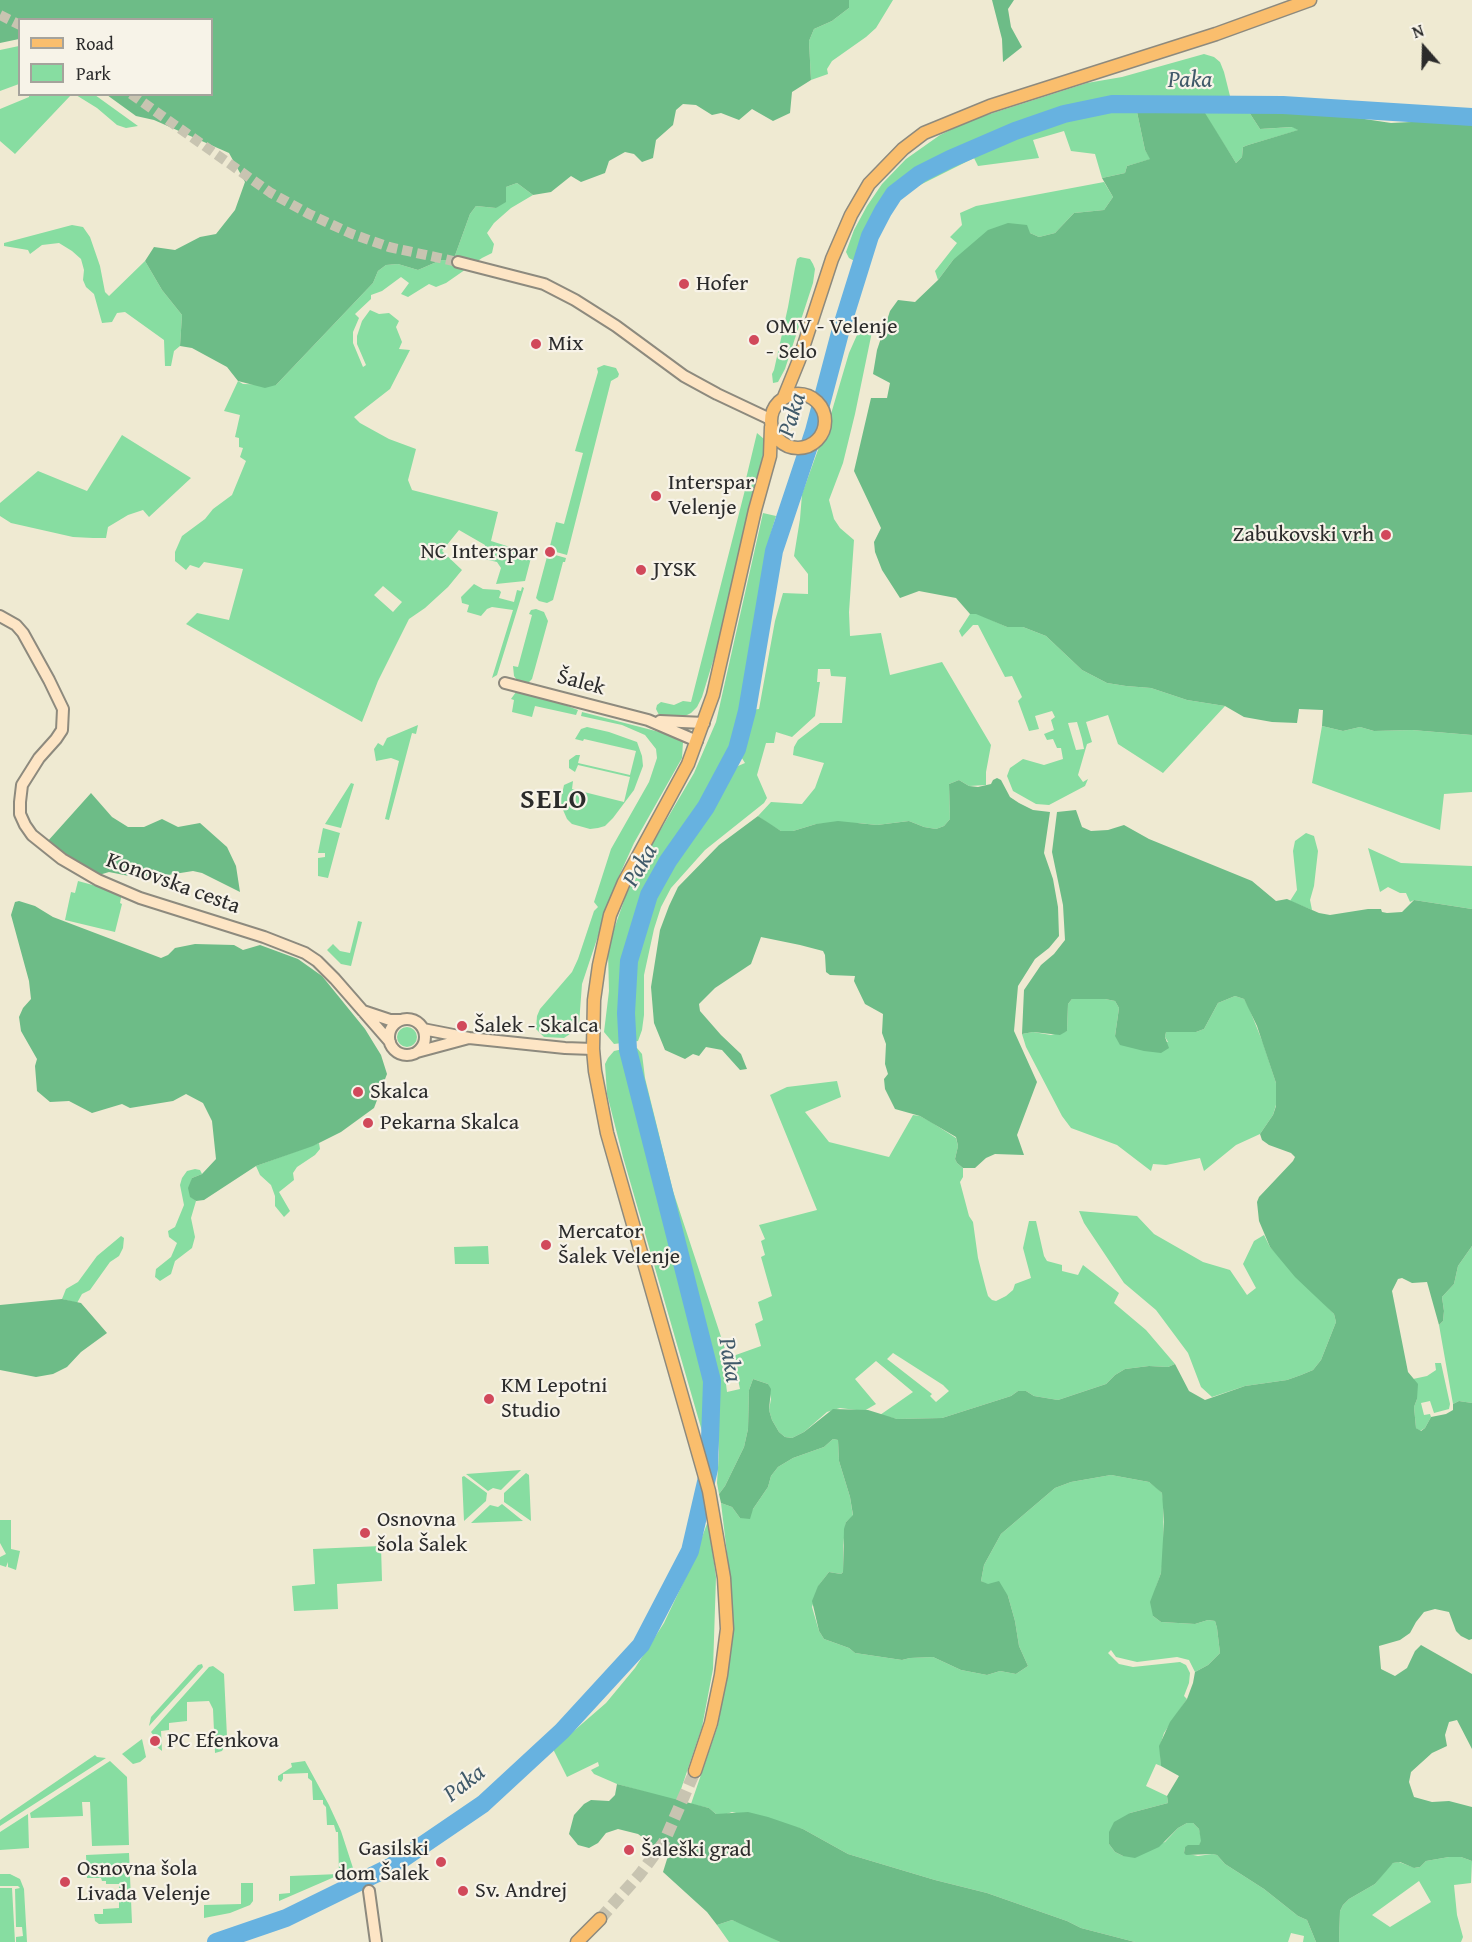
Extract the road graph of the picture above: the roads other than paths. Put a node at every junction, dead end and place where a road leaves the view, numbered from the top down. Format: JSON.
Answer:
{"nodes":[{"id":1,"x":1310,"y":0,"type":"edge"},
{"id":2,"x":458,"y":262,"type":"tunnel mouth"},
{"id":3,"x":796,"y":366,"type":"junction"},
{"id":4,"x":806,"y":395,"type":"junction"},
{"id":5,"x":784,"y":397,"type":"junction"},
{"id":6,"x":771,"y":423,"type":"junction"},
{"id":7,"x":780,"y":442,"type":"junction"},
{"id":8,"x":770,"y":456,"type":"junction"},
{"id":9,"x":0,"y":616,"type":"edge"},
{"id":10,"x":505,"y":683,"type":"dead end"},
{"id":11,"x":648,"y":720,"type":"junction"},
{"id":12,"x":704,"y":723,"type":"junction"},
{"id":13,"x":696,"y":741,"type":"junction"},
{"id":14,"x":363,"y":1011,"type":"junction"},
{"id":15,"x":400,"y":1020,"type":"junction"},
{"id":16,"x":423,"y":1029,"type":"junction"},
{"id":17,"x":469,"y":1038,"type":"junction"},
{"id":18,"x":390,"y":1042,"type":"junction"},
{"id":19,"x":593,"y":1049,"type":"junction"},
{"id":20,"x":416,"y":1053,"type":"junction"},
{"id":21,"x":695,"y":1772,"type":"tunnel mouth"},
{"id":22,"x":369,"y":1891,"type":"dead end"},
{"id":23,"x":600,"y":1919,"type":"tunnel mouth"},
{"id":24,"x":376,"y":1942,"type":"edge"},
{"id":25,"x":577,"y":1942,"type":"edge"}],
"edges":[{"from":1,"to":3,"type":"main road"},
{"from":2,"to":6,"type":"street"},
{"from":3,"to":4,"type":"main road"},
{"from":3,"to":5,"type":"main road"},
{"from":4,"to":5,"type":"main road"},
{"from":4,"to":7,"type":"main road"},
{"from":5,"to":6,"type":"main road"},
{"from":6,"to":7,"type":"main road"},
{"from":6,"to":8,"type":"main road"},
{"from":7,"to":8,"type":"main road"},
{"from":8,"to":12,"type":"main road"},
{"from":9,"to":14,"type":"street","name":"Konovska cesta"},
{"from":10,"to":11,"type":"street","name":"Šalek"},
{"from":11,"to":12,"type":"street"},
{"from":11,"to":13,"type":"street"},
{"from":12,"to":13,"type":"main road"},
{"from":13,"to":19,"type":"main road"},
{"from":14,"to":15,"type":"street"},
{"from":14,"to":18,"type":"street","name":"Konovska cesta"},
{"from":15,"to":16,"type":"street"},
{"from":15,"to":18,"type":"street"},
{"from":16,"to":17,"type":"street"},
{"from":16,"to":20,"type":"street"},
{"from":17,"to":19,"type":"street"},
{"from":17,"to":20,"type":"street"},
{"from":18,"to":20,"type":"street"},
{"from":19,"to":21,"type":"main road"},
{"from":22,"to":24,"type":"street"},
{"from":23,"to":25,"type":"main road"}]}
